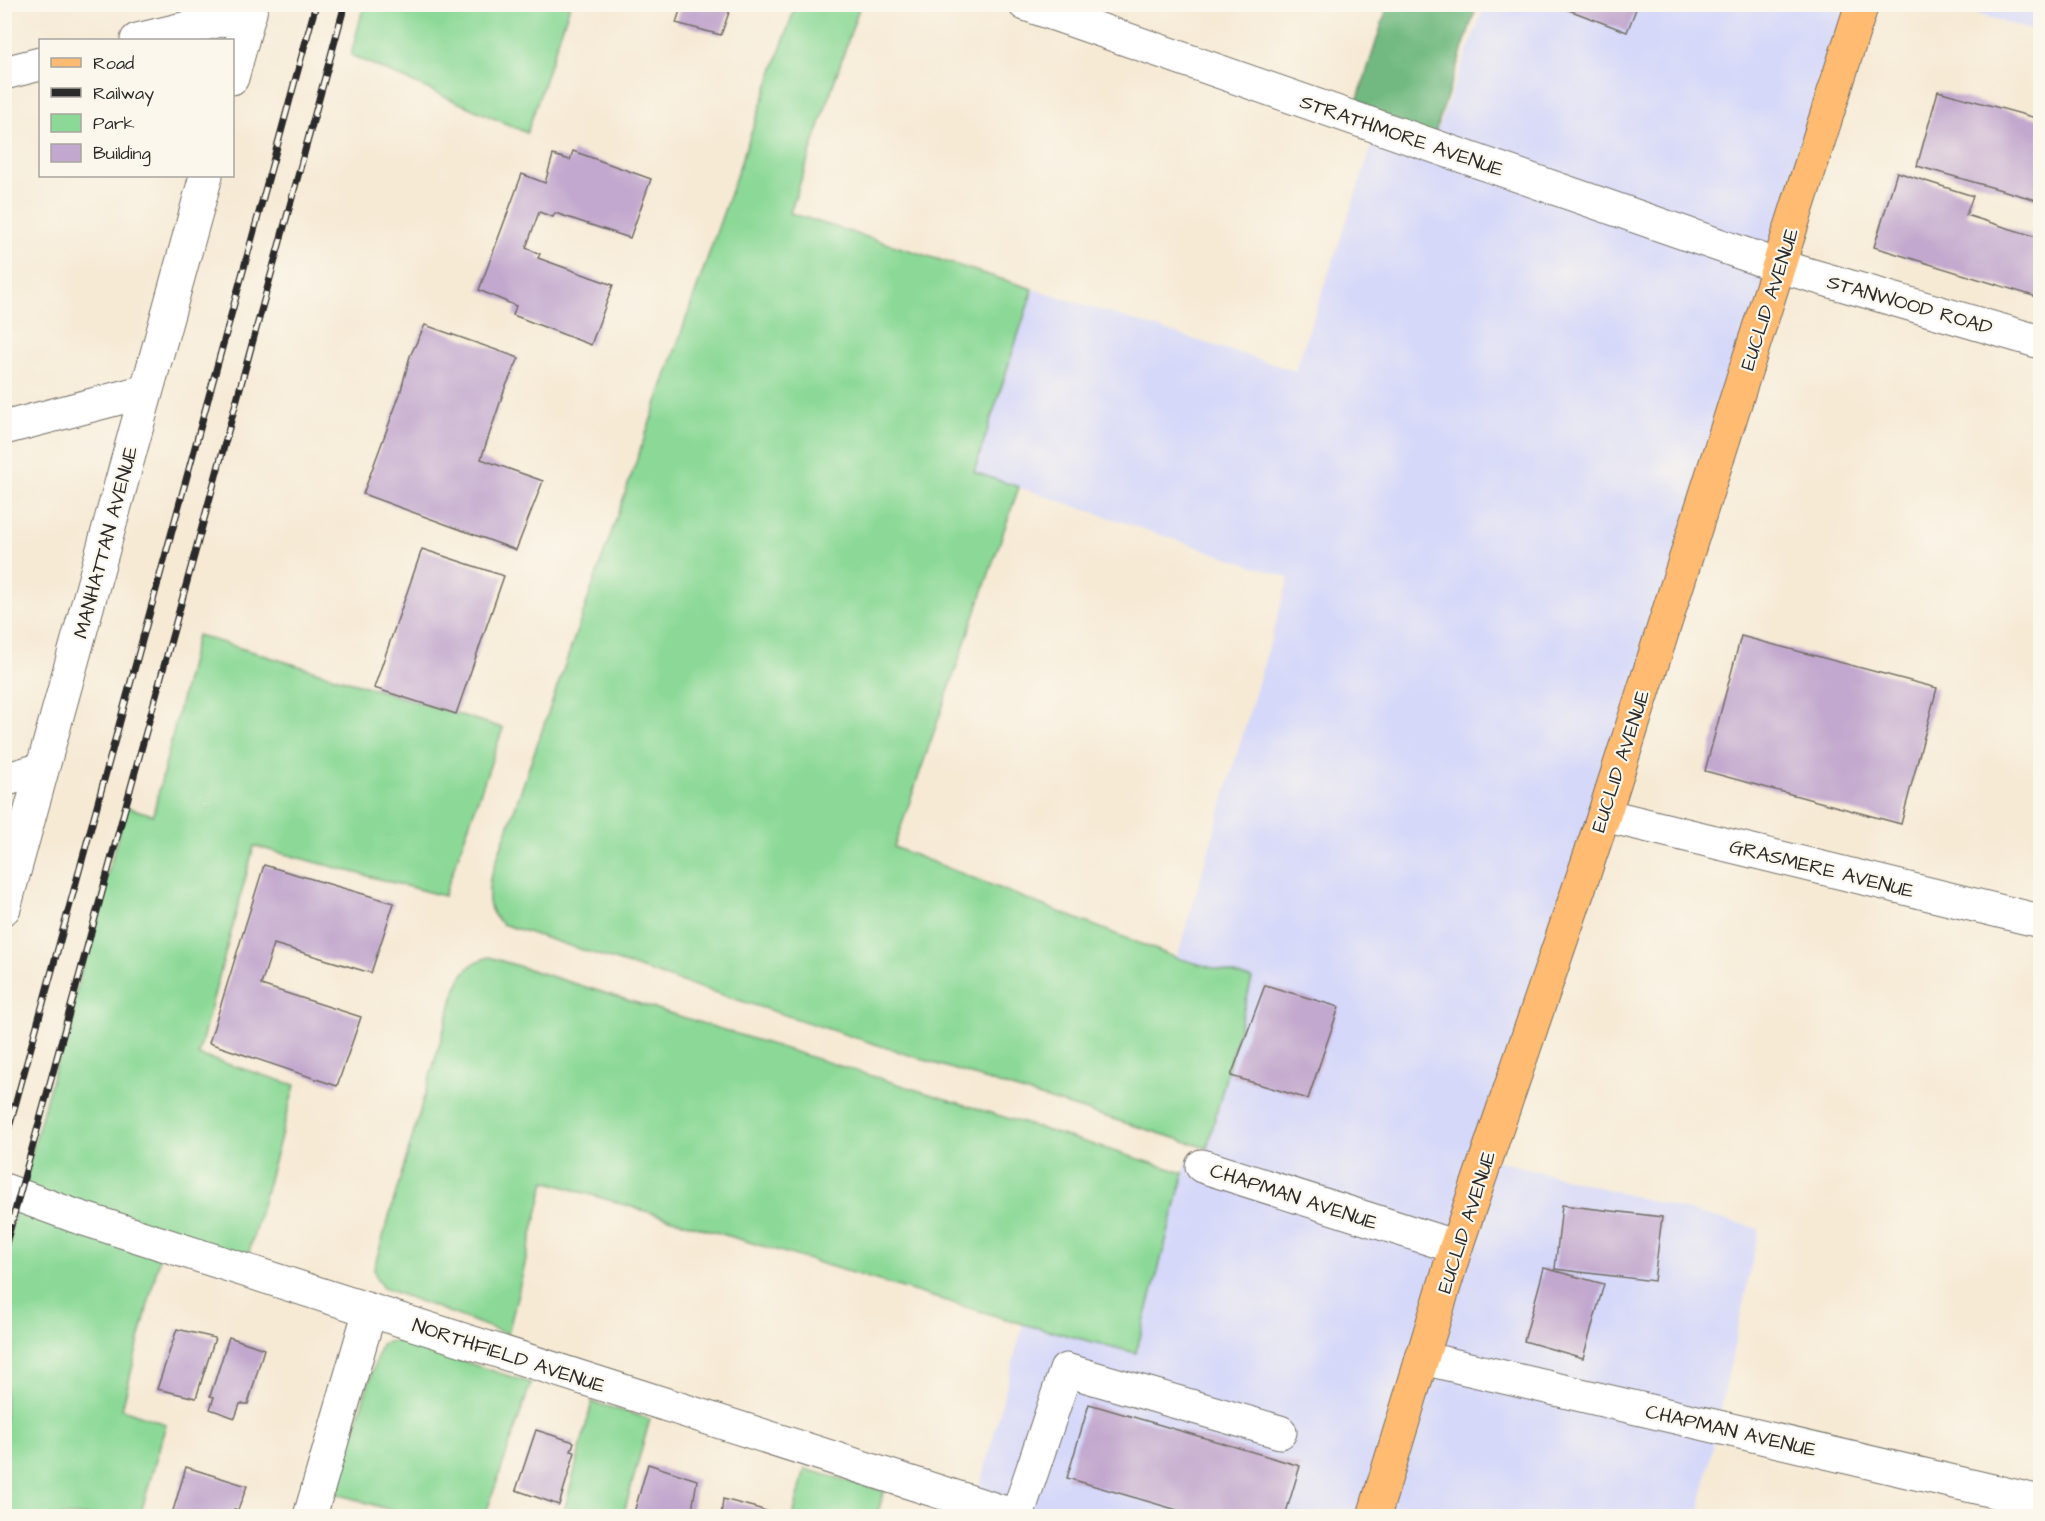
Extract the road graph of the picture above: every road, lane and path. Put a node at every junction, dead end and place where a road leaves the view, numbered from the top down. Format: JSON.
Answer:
{"nodes":[{"id":1,"x":1025,"y":4,"type":"edge"},
{"id":2,"x":1862,"y":4,"type":"edge"},
{"id":3,"x":251,"y":9,"type":"edge"},
{"id":4,"x":141,"y":39,"type":"edge"},
{"id":5,"x":39,"y":64,"type":"edge"},
{"id":6,"x":234,"y":71,"type":"edge"},
{"id":7,"x":4,"y":73,"type":"edge"},
{"id":8,"x":206,"y":177,"type":"edge"},
{"id":9,"x":1779,"y":266,"type":"junction"},
{"id":10,"x":2040,"y":342,"type":"edge"},
{"id":11,"x":146,"y":391,"type":"junction"},
{"id":12,"x":4,"y":428,"type":"edge"},
{"id":13,"x":42,"y":769,"type":"junction"},
{"id":14,"x":4,"y":780,"type":"edge"},
{"id":15,"x":1604,"y":815,"type":"junction"},
{"id":16,"x":4,"y":908,"type":"edge"},
{"id":17,"x":2040,"y":921,"type":"edge"},
{"id":18,"x":1202,"y":1166,"type":"dead end"},
{"id":19,"x":4,"y":1190,"type":"edge"},
{"id":20,"x":1456,"y":1247,"type":"junction"},
{"id":21,"x":370,"y":1310,"type":"junction"},
{"id":22,"x":1422,"y":1358,"type":"junction"},
{"id":23,"x":1280,"y":1432,"type":"dead end"},
{"id":24,"x":2040,"y":1502,"type":"edge"},
{"id":25,"x":310,"y":1516,"type":"edge"},
{"id":26,"x":1016,"y":1516,"type":"edge"},
{"id":27,"x":1374,"y":1516,"type":"edge"}],
"edges":[{"from":1,"to":9,"type":"street","name":"STRATHMORE AVENUE"},
{"from":2,"to":9,"type":"main road","name":"EUCLID AVENUE"},
{"from":3,"to":4,"type":"street"},
{"from":3,"to":6,"type":"street"},
{"from":5,"to":7,"type":"street"},
{"from":8,"to":11,"type":"street","name":"MANHATTAN AVENUE"},
{"from":9,"to":10,"type":"street","name":"STANWOOD ROAD"},
{"from":9,"to":15,"type":"main road","name":"EUCLID AVENUE"},
{"from":11,"to":12,"type":"street"},
{"from":11,"to":13,"type":"street","name":"MANHATTAN AVENUE"},
{"from":13,"to":14,"type":"street"},
{"from":13,"to":16,"type":"street","name":"MANHATTAN AVENUE"},
{"from":15,"to":17,"type":"street","name":"GRASMERE AVENUE"},
{"from":15,"to":20,"type":"main road","name":"EUCLID AVENUE"},
{"from":18,"to":20,"type":"street","name":"CHAPMAN AVENUE"},
{"from":19,"to":21,"type":"street","name":"NORTHFIELD AVENUE"},
{"from":20,"to":22,"type":"main road","name":"EUCLID AVENUE"},
{"from":21,"to":25,"type":"street"},
{"from":21,"to":26,"type":"street","name":"NORTHFIELD AVENUE"},
{"from":22,"to":24,"type":"street","name":"CHAPMAN AVENUE"},
{"from":22,"to":27,"type":"main road","name":"EUCLID AVENUE"},
{"from":23,"to":26,"type":"street"}]}
